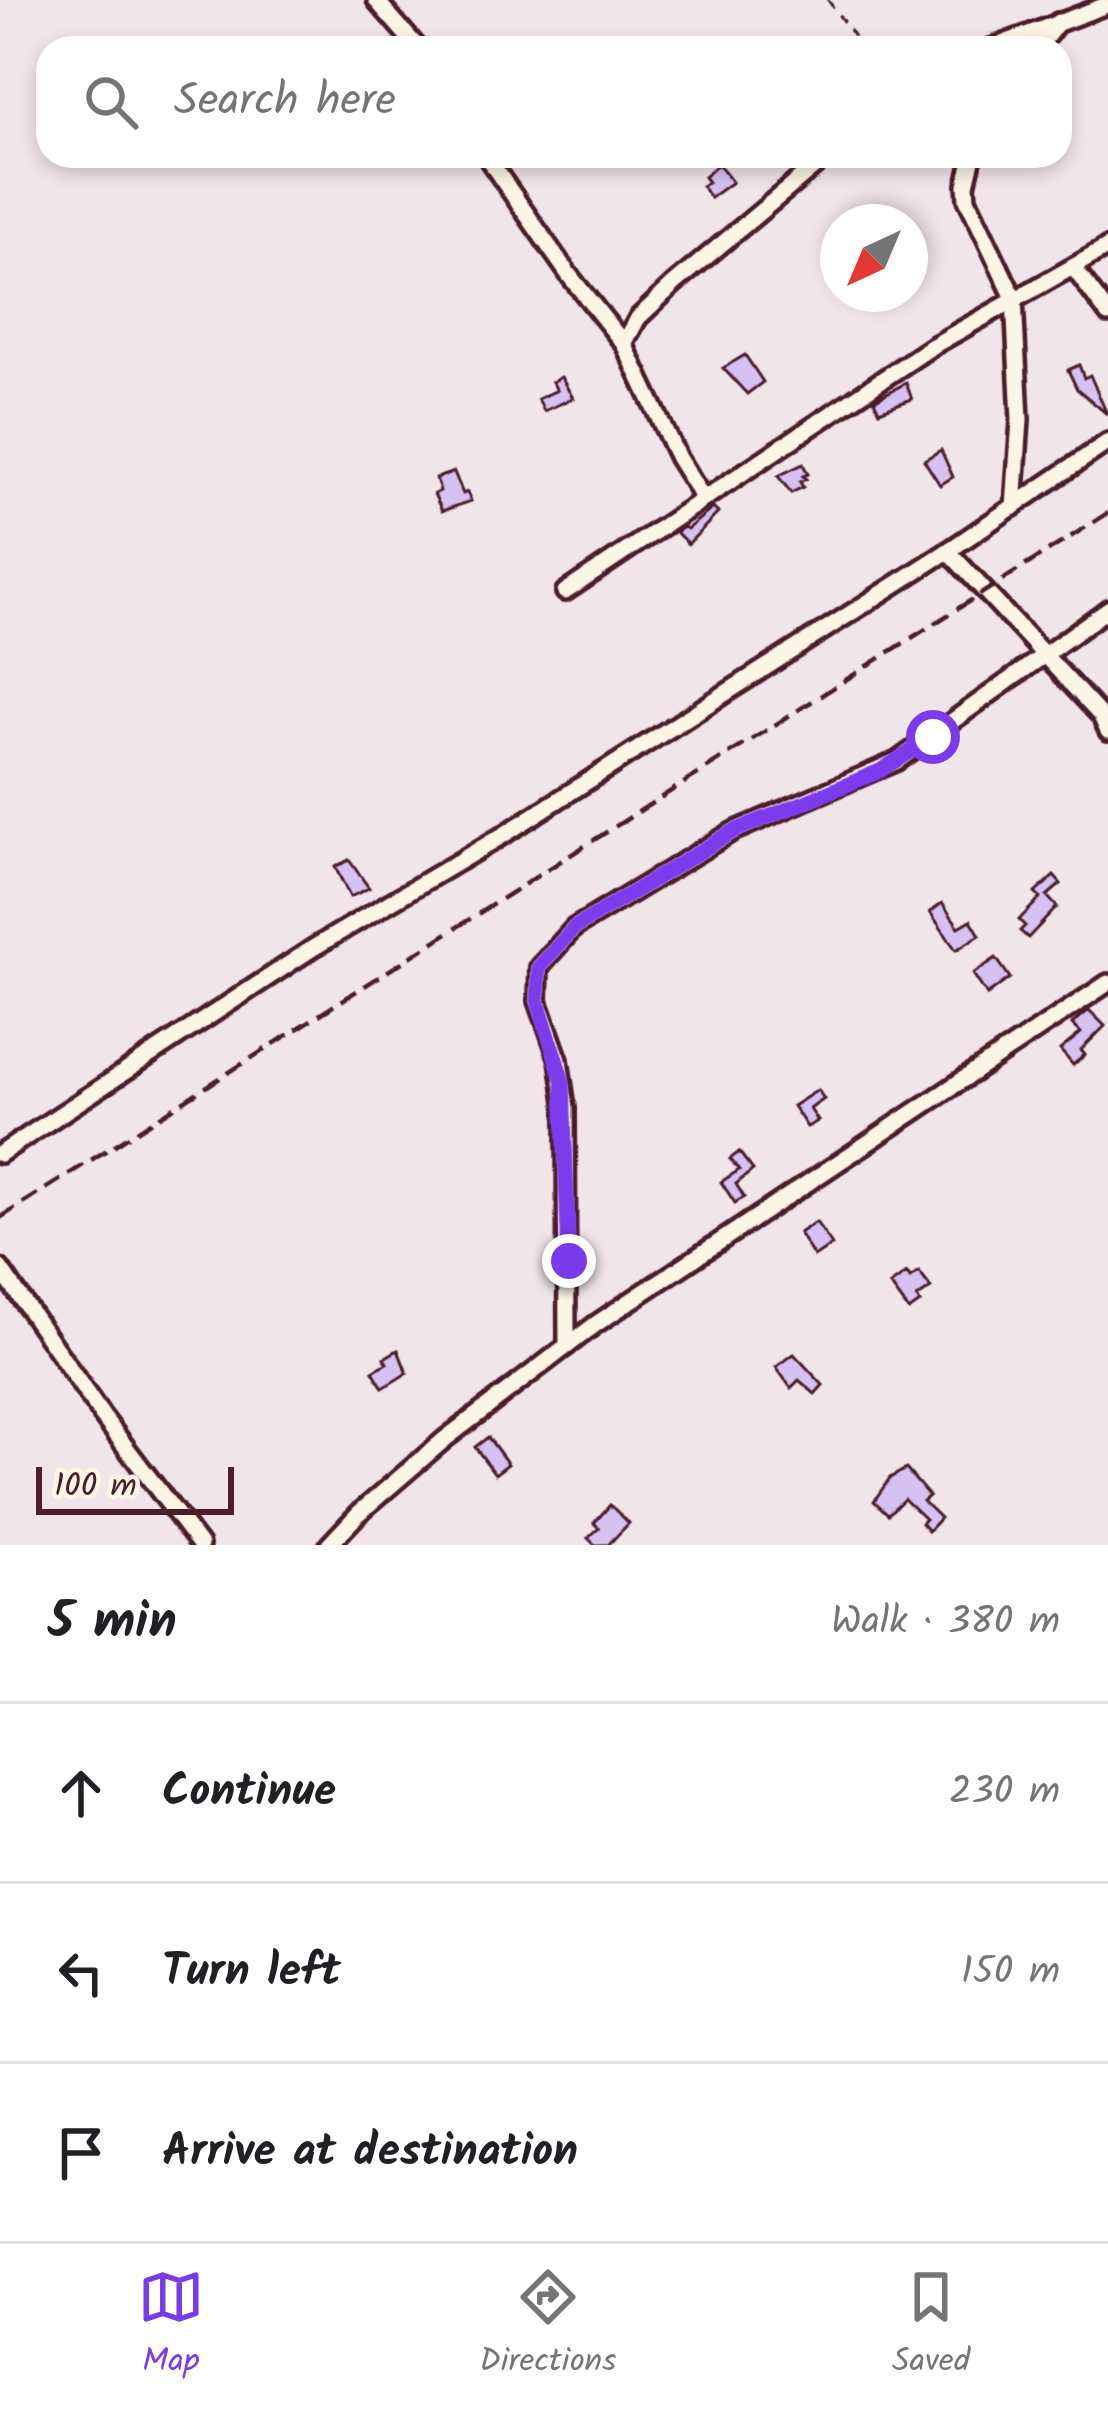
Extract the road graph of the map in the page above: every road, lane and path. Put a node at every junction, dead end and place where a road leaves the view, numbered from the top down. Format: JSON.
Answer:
{"nodes":[{"id":1,"x":376,"y":0,"type":"edge"},
{"id":2,"x":828,"y":0,"type":"edge"},
{"id":3,"x":1104,"y":5,"type":"edge"},
{"id":4,"x":1060,"y":20,"type":"junction"},
{"id":5,"x":408,"y":36,"type":"edge"},
{"id":6,"x":854,"y":36,"type":"edge"},
{"id":7,"x":1021,"y":36,"type":"edge"},
{"id":8,"x":1048,"y":36,"type":"edge"},
{"id":9,"x":494,"y":168,"type":"edge"},
{"id":10,"x":813,"y":168,"type":"edge"},
{"id":11,"x":971,"y":168,"type":"edge"},
{"id":12,"x":1108,"y":247,"type":"edge"},
{"id":13,"x":1073,"y":267,"type":"junction"},
{"id":14,"x":1014,"y":298,"type":"junction"},
{"id":15,"x":1108,"y":314,"type":"edge"},
{"id":16,"x":624,"y":344,"type":"junction"},
{"id":17,"x":1108,"y":442,"type":"edge"},
{"id":18,"x":703,"y":499,"type":"junction"},
{"id":19,"x":1015,"y":507,"type":"junction"},
{"id":20,"x":948,"y":551,"type":"junction"},
{"id":21,"x":565,"y":592,"type":"dead end"},
{"id":22,"x":1108,"y":610,"type":"edge"},
{"id":23,"x":1042,"y":654,"type":"junction"},
{"id":24,"x":1108,"y":731,"type":"edge"},
{"id":25,"x":1108,"y":983,"type":"edge"},
{"id":26,"x":0,"y":1154,"type":"edge"},
{"id":27,"x":0,"y":1268,"type":"edge"},
{"id":28,"x":567,"y":1346,"type":"junction"},
{"id":29,"x":200,"y":1545,"type":"edge"},
{"id":30,"x":329,"y":1545,"type":"edge"}],
"edges":[{"from":1,"to":5,"type":"street"},
{"from":2,"to":6,"type":"path"},
{"from":3,"to":4,"type":"street"},
{"from":4,"to":7,"type":"street"},
{"from":4,"to":8,"type":"street"},
{"from":9,"to":16,"type":"street"},
{"from":10,"to":16,"type":"street"},
{"from":11,"to":14,"type":"street"},
{"from":12,"to":13,"type":"street"},
{"from":13,"to":14,"type":"street"},
{"from":13,"to":15,"type":"street"},
{"from":14,"to":18,"type":"street"},
{"from":14,"to":19,"type":"street"},
{"from":16,"to":18,"type":"street"},
{"from":17,"to":19,"type":"street"},
{"from":18,"to":21,"type":"street"},
{"from":19,"to":20,"type":"street"},
{"from":20,"to":23,"type":"street"},
{"from":20,"to":26,"type":"street"},
{"from":22,"to":23,"type":"street"},
{"from":23,"to":24,"type":"street"},
{"from":23,"to":28,"type":"street"},
{"from":25,"to":28,"type":"street"},
{"from":27,"to":29,"type":"street"},
{"from":28,"to":30,"type":"street"}]}
